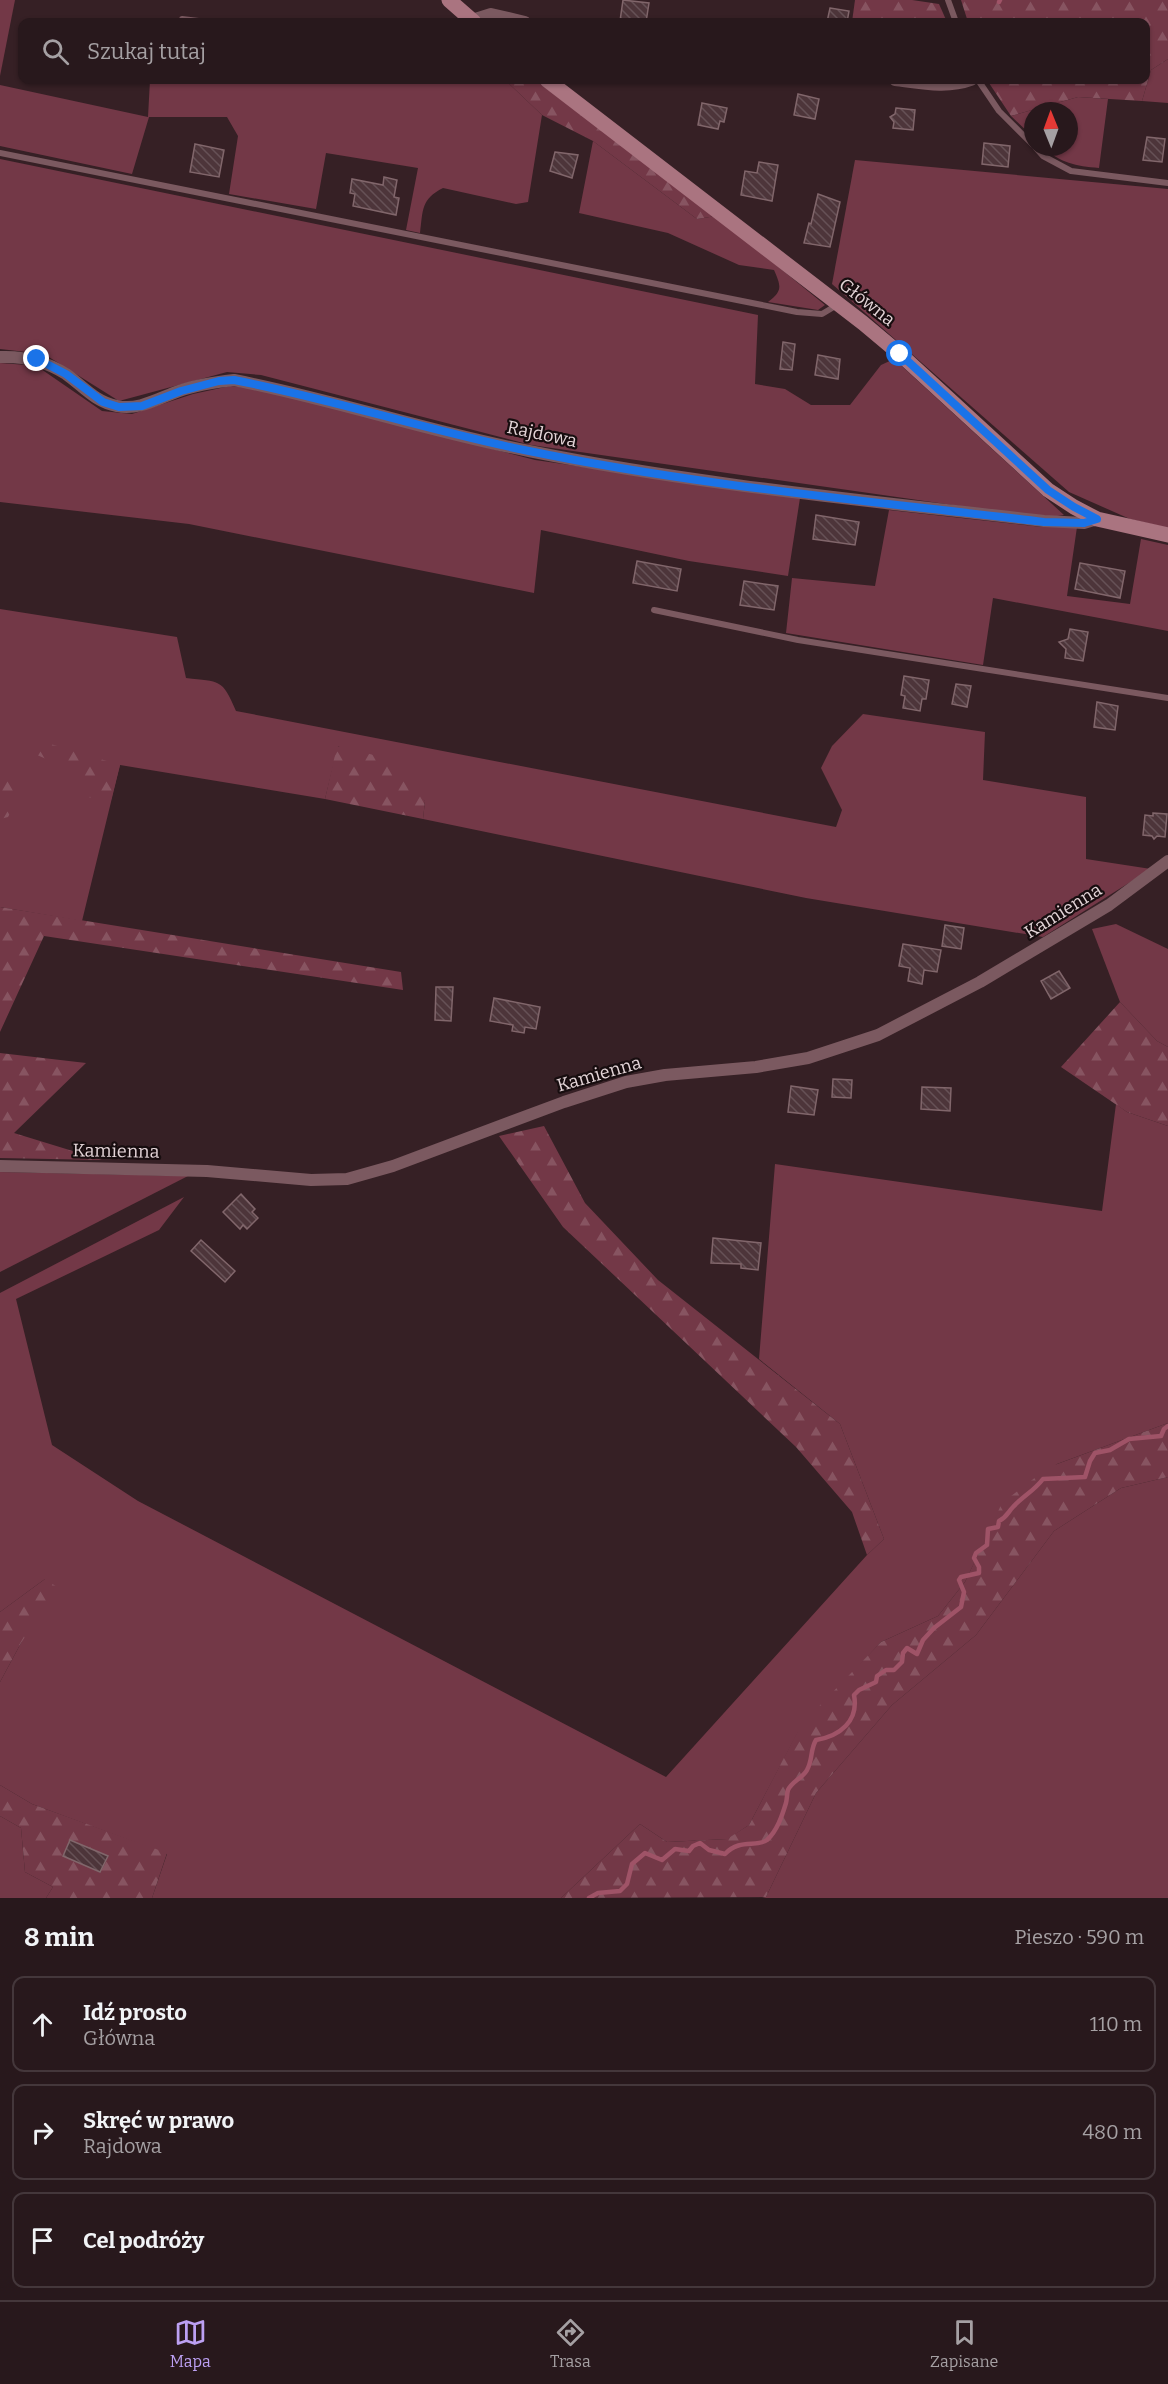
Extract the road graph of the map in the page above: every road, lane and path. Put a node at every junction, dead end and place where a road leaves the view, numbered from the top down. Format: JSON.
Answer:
{"nodes":[{"id":1,"x":449,"y":0,"type":"edge"},
{"id":2,"x":948,"y":0,"type":"edge"},
{"id":3,"x":470,"y":18,"type":"edge"},
{"id":4,"x":481,"y":18,"type":"edge"},
{"id":5,"x":508,"y":18,"type":"edge"},
{"id":6,"x":955,"y":18,"type":"edge"},
{"id":7,"x":552,"y":84,"type":"edge"},
{"id":8,"x":933,"y":84,"type":"edge"},
{"id":9,"x":952,"y":84,"type":"edge"},
{"id":10,"x":981,"y":84,"type":"edge"},
{"id":11,"x":1024,"y":136,"type":"edge"},
{"id":12,"x":0,"y":153,"type":"edge"},
{"id":13,"x":1043,"y":156,"type":"edge"},
{"id":14,"x":1168,"y":183,"type":"edge"},
{"id":15,"x":837,"y":304,"type":"junction"},
{"id":16,"x":0,"y":357,"type":"edge"},
{"id":17,"x":1097,"y":519,"type":"junction"},
{"id":18,"x":1168,"y":535,"type":"edge"},
{"id":19,"x":654,"y":610,"type":"dead end"},
{"id":20,"x":1168,"y":698,"type":"edge"},
{"id":21,"x":1168,"y":861,"type":"edge"},
{"id":22,"x":0,"y":1166,"type":"edge"}],
"edges":[{"from":1,"to":3,"type":"street"},
{"from":2,"to":6,"type":"lane"},
{"from":4,"to":5,"type":"street"},
{"from":7,"to":15,"type":"street","name":"Główna"},
{"from":8,"to":9,"type":"street"},
{"from":10,"to":11,"type":"lane"},
{"from":12,"to":15,"type":"lane"},
{"from":13,"to":14,"type":"lane"},
{"from":15,"to":17,"type":"street","name":"Główna"},
{"from":16,"to":17,"type":"street","name":"Rajdowa"},
{"from":17,"to":18,"type":"street","name":"Główna"},
{"from":19,"to":20,"type":"lane"},
{"from":21,"to":22,"type":"street","name":"Kamienna"}]}
